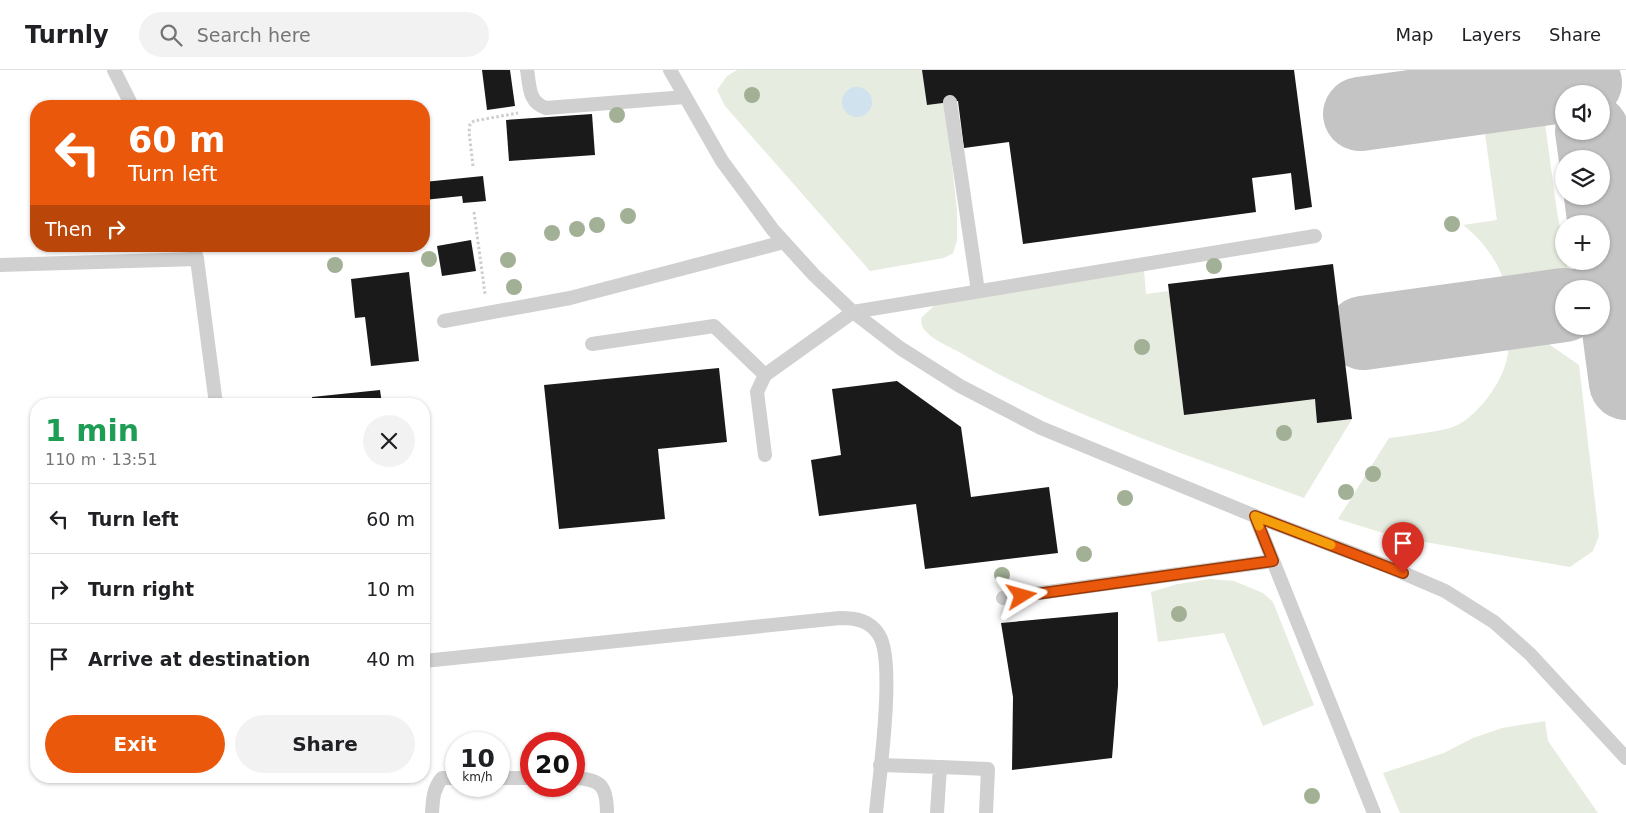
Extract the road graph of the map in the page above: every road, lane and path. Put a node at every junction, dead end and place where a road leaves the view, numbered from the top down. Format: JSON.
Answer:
{"nodes":[{"id":1,"x":114,"y":70,"type":"edge"},
{"id":2,"x":527,"y":70,"type":"edge"},
{"id":3,"x":670,"y":70,"type":"edge"},
{"id":4,"x":685,"y":97,"type":"junction"},
{"id":5,"x":129,"y":100,"type":"edge"},
{"id":6,"x":950,"y":102,"type":"dead end"},
{"id":7,"x":539,"y":106,"type":"junction"},
{"id":8,"x":473,"y":166,"type":"dead end"},
{"id":9,"x":474,"y":212,"type":"dead end"},
{"id":10,"x":1315,"y":236,"type":"dead end"},
{"id":11,"x":784,"y":242,"type":"junction"},
{"id":12,"x":195,"y":253,"type":"edge"},
{"id":13,"x":0,"y":265,"type":"edge"},
{"id":14,"x":978,"y":291,"type":"junction"},
{"id":15,"x":853,"y":312,"type":"junction"},
{"id":16,"x":488,"y":314,"type":"junction"},
{"id":17,"x":444,"y":321,"type":"dead end"},
{"id":18,"x":592,"y":344,"type":"dead end"},
{"id":19,"x":765,"y":375,"type":"junction"},
{"id":20,"x":215,"y":398,"type":"edge"},
{"id":21,"x":766,"y":455,"type":"dead end"},
{"id":22,"x":1255,"y":516,"type":"junction"},
{"id":23,"x":1273,"y":561,"type":"junction"},
{"id":24,"x":1003,"y":598,"type":"dead end"},
{"id":25,"x":430,"y":660,"type":"edge"},
{"id":26,"x":1626,"y":758,"type":"edge"},
{"id":27,"x":880,"y":764,"type":"junction"},
{"id":28,"x":940,"y":767,"type":"junction"},
{"id":29,"x":445,"y":778,"type":"edge"},
{"id":30,"x":585,"y":779,"type":"edge"},
{"id":31,"x":432,"y":813,"type":"edge"},
{"id":32,"x":607,"y":813,"type":"edge"},
{"id":33,"x":876,"y":813,"type":"edge"},
{"id":34,"x":937,"y":813,"type":"edge"},
{"id":35,"x":986,"y":813,"type":"edge"},
{"id":36,"x":1374,"y":813,"type":"edge"}],
"edges":[{"from":1,"to":5,"type":"lane"},
{"from":2,"to":7,"type":"lane"},
{"from":3,"to":4,"type":"lane"},
{"from":4,"to":7,"type":"lane"},
{"from":4,"to":11,"type":"lane"},
{"from":6,"to":14,"type":"lane"},
{"from":7,"to":8,"type":"path"},
{"from":9,"to":16,"type":"path"},
{"from":10,"to":14,"type":"lane"},
{"from":11,"to":15,"type":"lane"},
{"from":11,"to":16,"type":"lane"},
{"from":12,"to":13,"type":"lane"},
{"from":12,"to":20,"type":"lane"},
{"from":14,"to":15,"type":"lane"},
{"from":15,"to":19,"type":"lane"},
{"from":15,"to":22,"type":"lane"},
{"from":16,"to":17,"type":"lane"},
{"from":18,"to":19,"type":"lane"},
{"from":19,"to":21,"type":"lane"},
{"from":22,"to":23,"type":"lane"},
{"from":22,"to":26,"type":"lane"},
{"from":23,"to":24,"type":"lane"},
{"from":23,"to":36,"type":"lane"},
{"from":25,"to":27,"type":"lane"},
{"from":27,"to":28,"type":"lane"},
{"from":27,"to":33,"type":"lane"},
{"from":28,"to":34,"type":"lane"},
{"from":28,"to":35,"type":"lane"},
{"from":29,"to":31,"type":"lane"},
{"from":30,"to":32,"type":"lane"}]}
